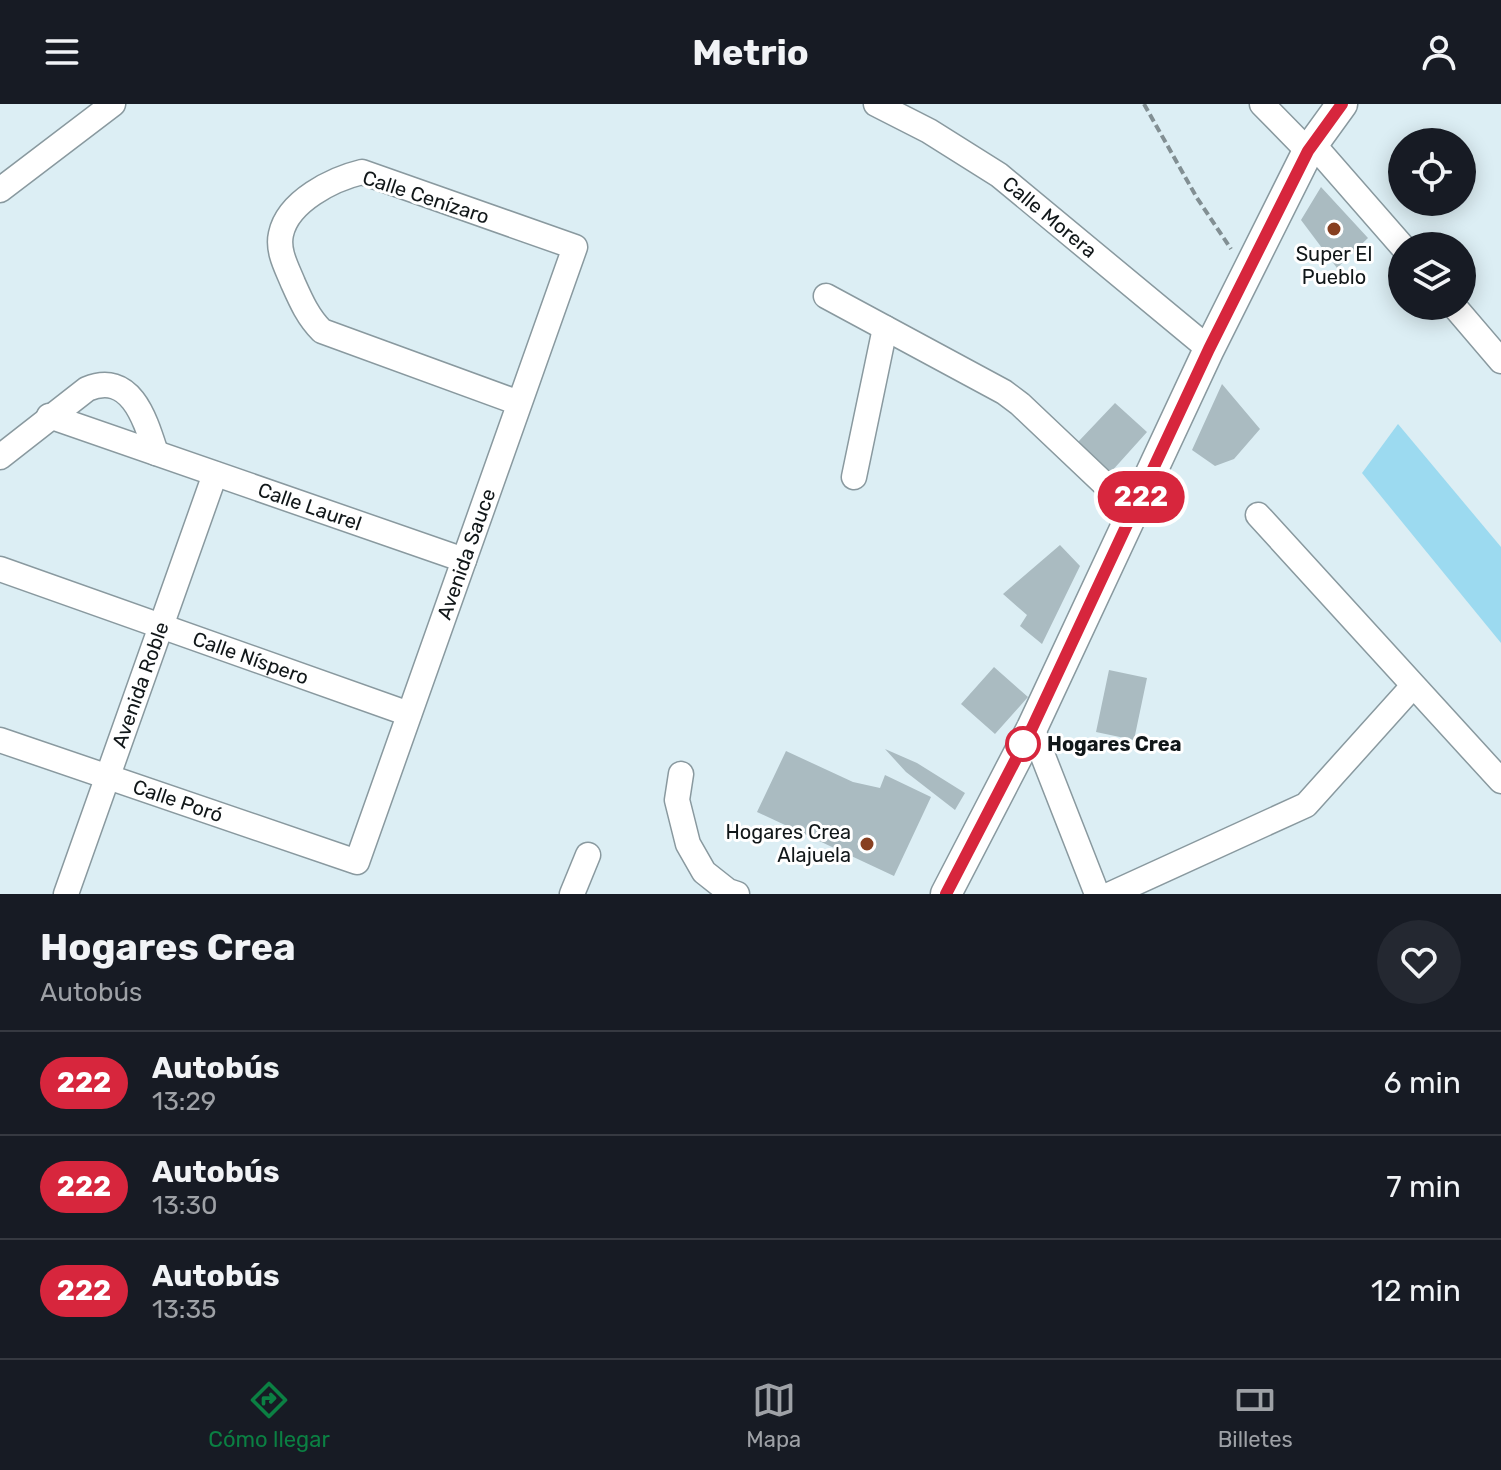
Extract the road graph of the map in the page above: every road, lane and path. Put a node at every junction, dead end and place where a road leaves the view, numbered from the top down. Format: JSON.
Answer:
{"nodes":[{"id":1,"x":113,"y":104,"type":"edge"},
{"id":2,"x":876,"y":104,"type":"edge"},
{"id":3,"x":1144,"y":104,"type":"edge"},
{"id":4,"x":1262,"y":104,"type":"edge"},
{"id":5,"x":1342,"y":104,"type":"edge"},
{"id":6,"x":1310,"y":147,"type":"junction"},
{"id":7,"x":0,"y":190,"type":"edge"},
{"id":8,"x":1389,"y":232,"type":"edge"},
{"id":9,"x":575,"y":247,"type":"joint"},
{"id":10,"x":1247,"y":274,"type":"junction"},
{"id":11,"x":826,"y":296,"type":"dead end"},
{"id":12,"x":1466,"y":320,"type":"edge"},
{"id":13,"x":885,"y":328,"type":"junction"},
{"id":14,"x":1209,"y":349,"type":"junction"},
{"id":15,"x":1501,"y":361,"type":"edge"},
{"id":16,"x":519,"y":403,"type":"junction"},
{"id":17,"x":49,"y":416,"type":"junction"},
{"id":18,"x":156,"y":453,"type":"junction"},
{"id":19,"x":0,"y":457,"type":"edge"},
{"id":20,"x":215,"y":474,"type":"junction"},
{"id":21,"x":854,"y":477,"type":"dead end"},
{"id":22,"x":1134,"y":512,"type":"junction"},
{"id":23,"x":1258,"y":515,"type":"dead end"},
{"id":24,"x":464,"y":560,"type":"junction"},
{"id":25,"x":0,"y":569,"type":"edge"},
{"id":26,"x":163,"y":625,"type":"junction"},
{"id":27,"x":1413,"y":686,"type":"junction"},
{"id":28,"x":409,"y":714,"type":"junction"},
{"id":29,"x":1032,"y":728,"type":"junction"},
{"id":30,"x":0,"y":740,"type":"edge"},
{"id":31,"x":681,"y":774,"type":"dead end"},
{"id":32,"x":108,"y":777,"type":"junction"},
{"id":33,"x":1501,"y":781,"type":"edge"},
{"id":34,"x":588,"y":855,"type":"dead end"},
{"id":35,"x":357,"y":862,"type":"joint"},
{"id":36,"x":66,"y":894,"type":"edge"},
{"id":37,"x":572,"y":894,"type":"edge"},
{"id":38,"x":737,"y":894,"type":"edge"},
{"id":39,"x":946,"y":894,"type":"edge"},
{"id":40,"x":1097,"y":894,"type":"edge"},
{"id":41,"x":1111,"y":894,"type":"edge"}],
"edges":[{"from":1,"to":7,"type":"street"},
{"from":2,"to":14,"type":"street","name":"Calle Morera"},
{"from":3,"to":10,"type":"path"},
{"from":4,"to":6,"type":"street"},
{"from":5,"to":6,"type":"main road"},
{"from":6,"to":8,"type":"street"},
{"from":6,"to":10,"type":"main road"},
{"from":9,"to":16,"type":"street","name":"Avenida Sauce"},
{"from":9,"to":16,"type":"street","name":"Calle Cenízaro"},
{"from":10,"to":14,"type":"main road"},
{"from":11,"to":13,"type":"street"},
{"from":12,"to":15,"type":"street"},
{"from":13,"to":21,"type":"street"},
{"from":13,"to":22,"type":"street"},
{"from":14,"to":22,"type":"main road"},
{"from":16,"to":24,"type":"street","name":"Avenida Sauce"},
{"from":17,"to":18,"type":"street","name":"Calle Laurel"},
{"from":17,"to":18,"type":"street"},
{"from":17,"to":19,"type":"street"},
{"from":18,"to":20,"type":"street","name":"Calle Laurel"},
{"from":20,"to":24,"type":"street","name":"Calle Laurel"},
{"from":20,"to":26,"type":"street","name":"Avenida Roble"},
{"from":22,"to":29,"type":"main road"},
{"from":23,"to":27,"type":"street"},
{"from":24,"to":28,"type":"street","name":"Avenida Sauce"},
{"from":25,"to":26,"type":"street","name":"Calle Níspero"},
{"from":26,"to":28,"type":"street","name":"Calle Níspero"},
{"from":26,"to":32,"type":"street","name":"Avenida Roble"},
{"from":27,"to":33,"type":"street"},
{"from":27,"to":41,"type":"street"},
{"from":28,"to":35,"type":"street","name":"Avenida Sauce"},
{"from":29,"to":39,"type":"main road"},
{"from":29,"to":40,"type":"street"},
{"from":30,"to":32,"type":"street","name":"Calle Poró"},
{"from":31,"to":38,"type":"street"},
{"from":32,"to":35,"type":"street","name":"Calle Poró"},
{"from":32,"to":36,"type":"street","name":"Avenida Roble"},
{"from":34,"to":37,"type":"street"}]}
